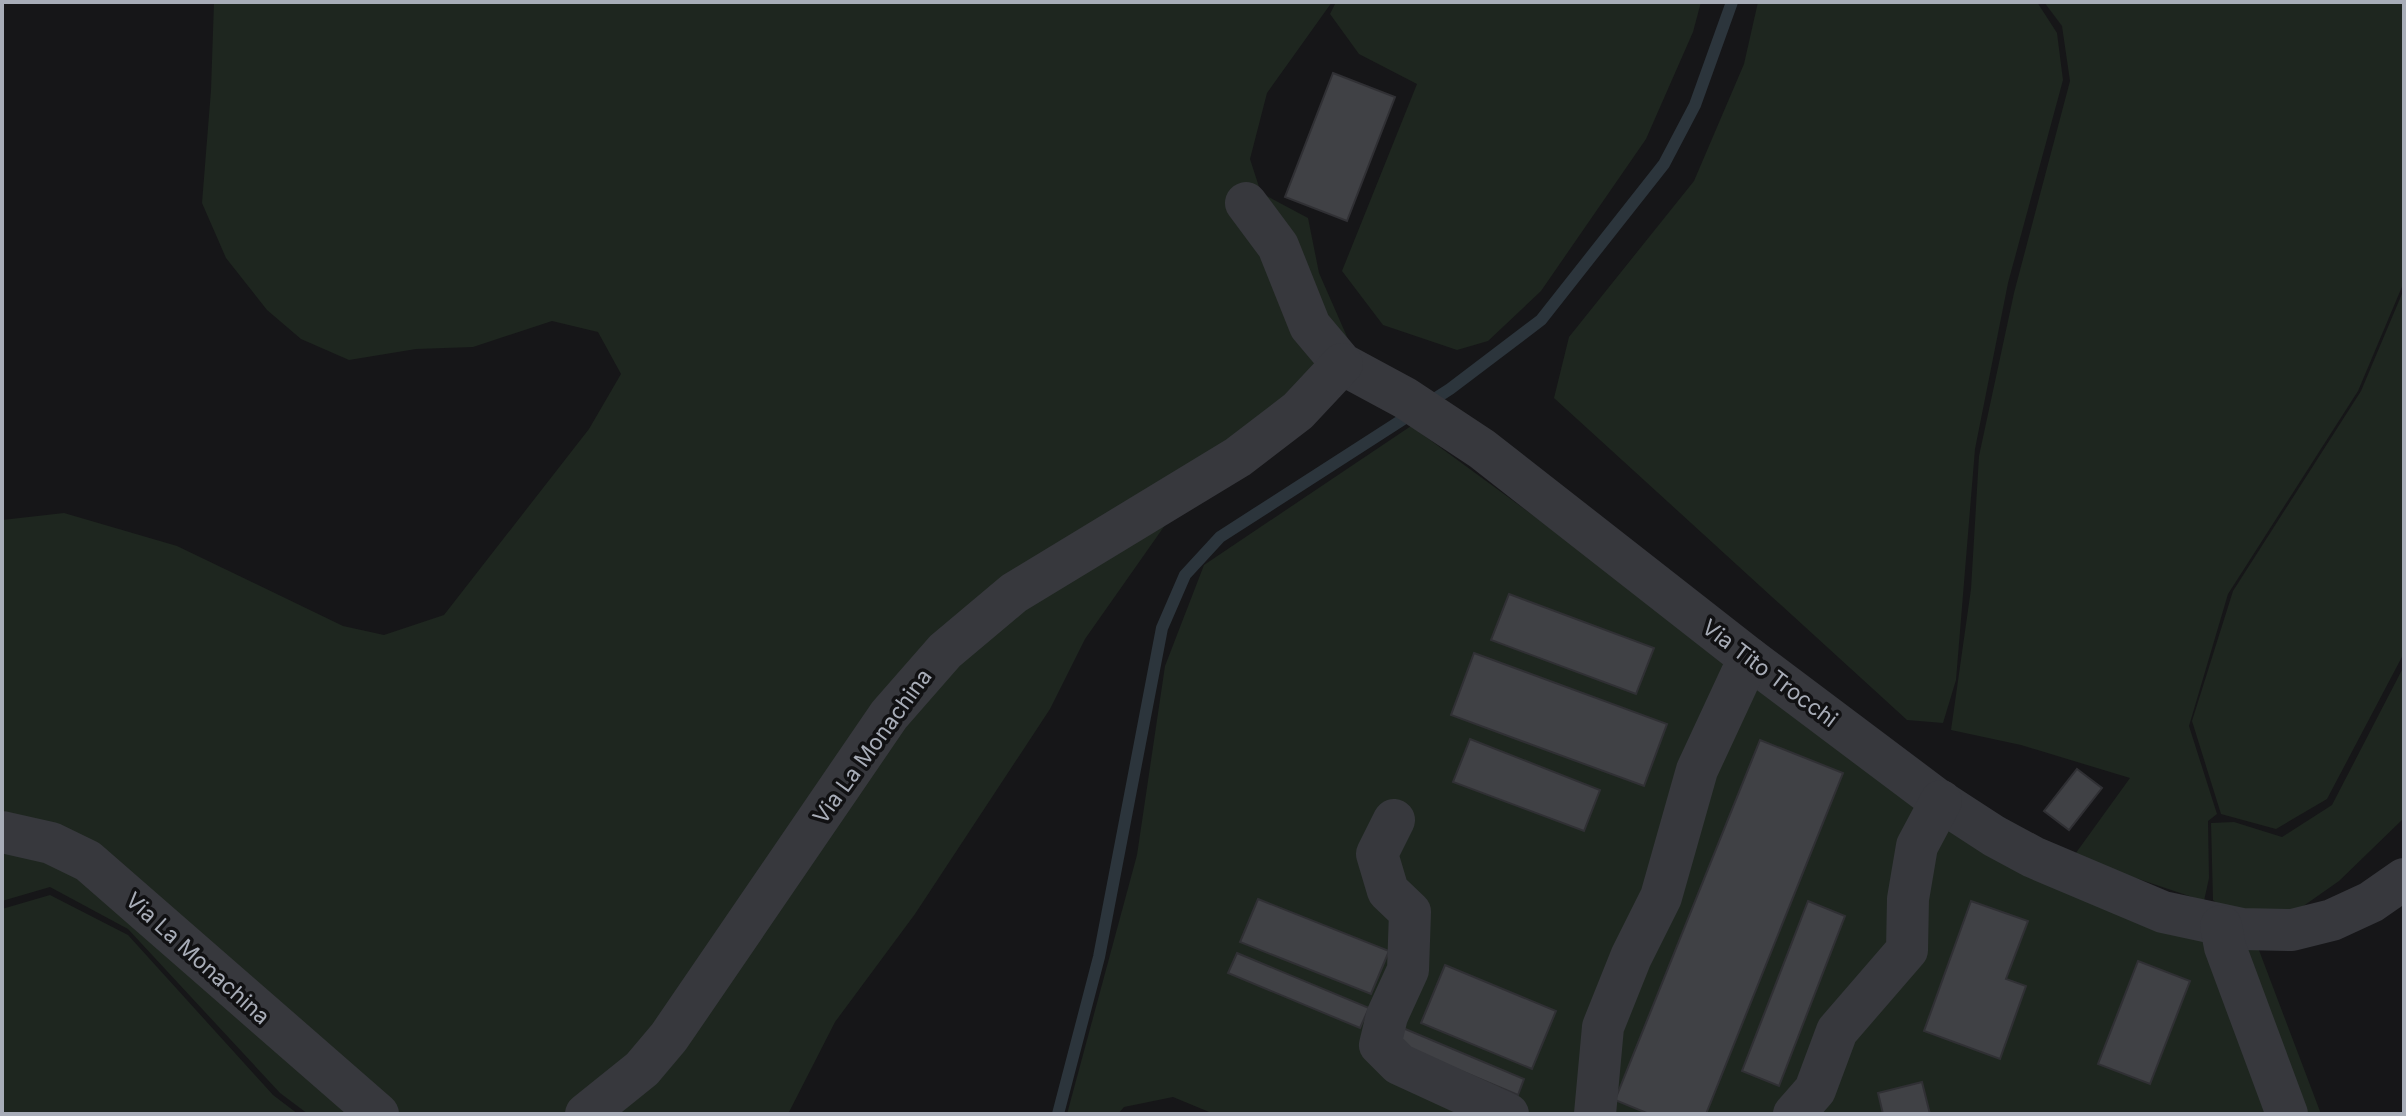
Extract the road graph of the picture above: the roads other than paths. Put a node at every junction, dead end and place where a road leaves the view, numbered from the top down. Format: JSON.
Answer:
{"nodes":[{"id":1,"x":1246,"y":203,"type":"dead end"},
{"id":2,"x":1342,"y":364,"type":"junction"},
{"id":3,"x":1749,"y":658,"type":"junction"},
{"id":4,"x":1941,"y":801,"type":"junction"},
{"id":5,"x":1394,"y":820,"type":"dead end"},
{"id":6,"x":2,"y":832,"type":"edge"},
{"id":7,"x":2404,"y":879,"type":"edge"},
{"id":8,"x":2221,"y":926,"type":"junction"},
{"id":9,"x":378,"y":1114,"type":"edge"},
{"id":10,"x":586,"y":1114,"type":"edge"},
{"id":11,"x":1508,"y":1114,"type":"edge"},
{"id":12,"x":1595,"y":1114,"type":"edge"},
{"id":13,"x":1794,"y":1114,"type":"edge"},
{"id":14,"x":2287,"y":1114,"type":"edge"}],
"edges":[{"from":1,"to":2,"type":"street","name":"Via Tito Trocchi"},
{"from":2,"to":3,"type":"street","name":"Via Tito Trocchi"},
{"from":2,"to":10,"type":"street","name":"Via La Monachina"},
{"from":3,"to":4,"type":"street","name":"Via Tito Trocchi"},
{"from":3,"to":12,"type":"street"},
{"from":4,"to":8,"type":"street","name":"Via Tito Trocchi"},
{"from":4,"to":13,"type":"street"},
{"from":5,"to":11,"type":"street"},
{"from":6,"to":9,"type":"street","name":"Via La Monachina"},
{"from":7,"to":8,"type":"street","name":"Via Tito Trocchi"},
{"from":8,"to":14,"type":"street"}]}
